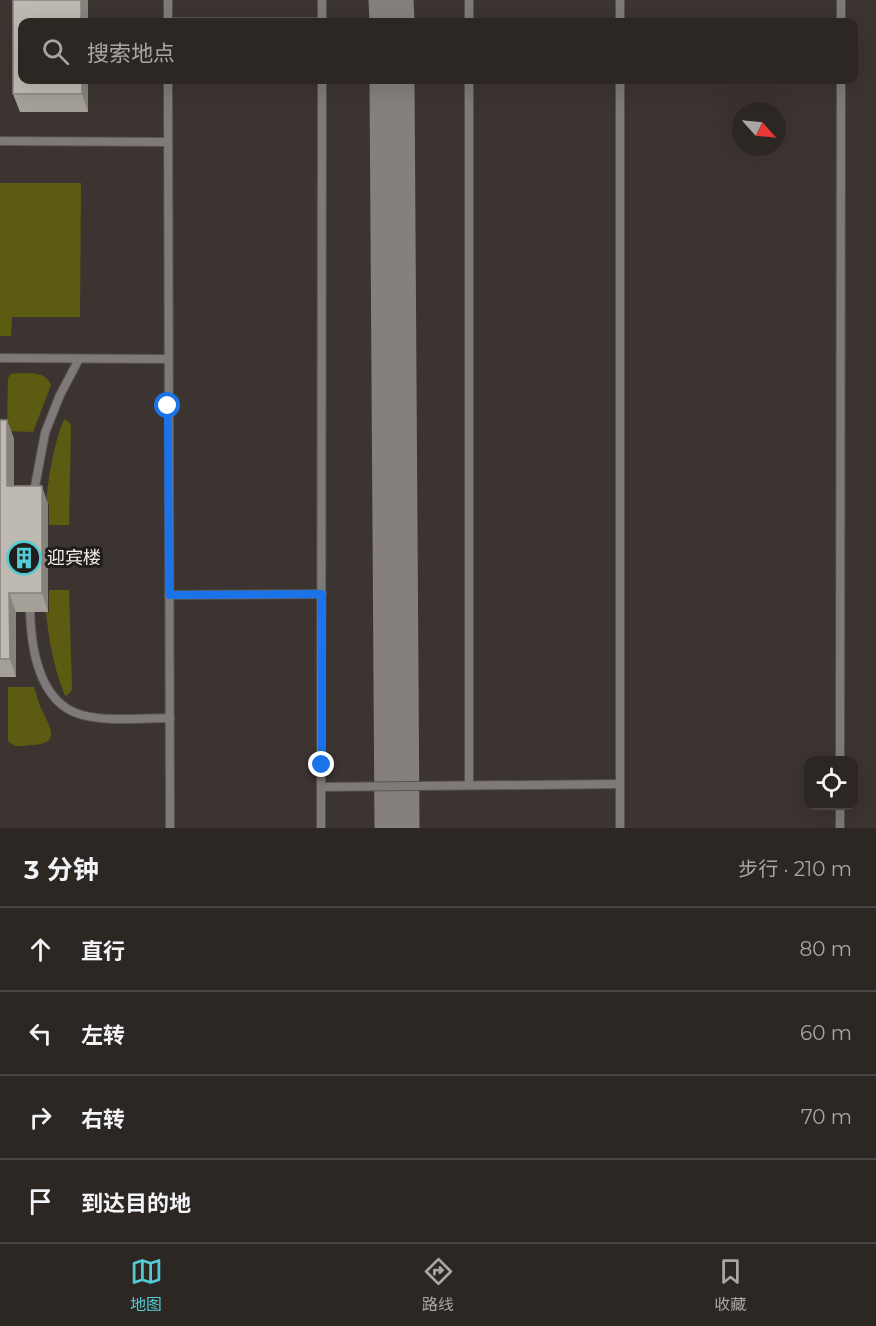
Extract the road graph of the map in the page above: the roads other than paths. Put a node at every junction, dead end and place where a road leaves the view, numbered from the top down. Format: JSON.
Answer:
{"nodes":[{"id":1,"x":168,"y":0,"type":"edge"},
{"id":2,"x":322,"y":0,"type":"edge"},
{"id":3,"x":469,"y":0,"type":"edge"},
{"id":4,"x":620,"y":0,"type":"edge"},
{"id":5,"x":841,"y":0,"type":"edge"},
{"id":6,"x":168,"y":18,"type":"edge"},
{"id":7,"x":322,"y":18,"type":"edge"},
{"id":8,"x":469,"y":18,"type":"edge"},
{"id":9,"x":620,"y":18,"type":"edge"},
{"id":10,"x":841,"y":18,"type":"edge"},
{"id":11,"x":168,"y":84,"type":"edge"},
{"id":12,"x":322,"y":84,"type":"edge"},
{"id":13,"x":469,"y":84,"type":"edge"},
{"id":14,"x":620,"y":84,"type":"edge"},
{"id":15,"x":841,"y":84,"type":"edge"},
{"id":16,"x":0,"y":141,"type":"edge"},
{"id":17,"x":168,"y":142,"type":"junction"},
{"id":18,"x":0,"y":358,"type":"edge"},
{"id":19,"x":168,"y":358,"type":"junction"},
{"id":20,"x":79,"y":359,"type":"junction"},
{"id":21,"x":31,"y":510,"type":"edge"},
{"id":22,"x":322,"y":594,"type":"junction"},
{"id":23,"x":169,"y":595,"type":"junction"},
{"id":24,"x":30,"y":596,"type":"edge"},
{"id":25,"x":170,"y":718,"type":"junction"},
{"id":26,"x":840,"y":756,"type":"edge"},
{"id":27,"x":469,"y":784,"type":"junction"},
{"id":28,"x":620,"y":784,"type":"junction"},
{"id":29,"x":322,"y":787,"type":"junction"},
{"id":30,"x":840,"y":810,"type":"edge"},
{"id":31,"x":170,"y":828,"type":"edge"},
{"id":32,"x":321,"y":828,"type":"edge"},
{"id":33,"x":620,"y":828,"type":"edge"},
{"id":34,"x":840,"y":828,"type":"edge"}],
"edges":[{"from":1,"to":6,"type":"lane"},
{"from":2,"to":7,"type":"lane"},
{"from":3,"to":8,"type":"lane"},
{"from":4,"to":9,"type":"lane"},
{"from":5,"to":10,"type":"lane"},
{"from":11,"to":17,"type":"lane"},
{"from":12,"to":22,"type":"lane"},
{"from":13,"to":27,"type":"lane"},
{"from":14,"to":28,"type":"lane"},
{"from":15,"to":26,"type":"lane"},
{"from":16,"to":17,"type":"lane"},
{"from":17,"to":19,"type":"lane"},
{"from":18,"to":20,"type":"lane"},
{"from":19,"to":20,"type":"lane"},
{"from":19,"to":23,"type":"lane"},
{"from":20,"to":21,"type":"lane"},
{"from":22,"to":23,"type":"lane"},
{"from":22,"to":29,"type":"lane"},
{"from":23,"to":25,"type":"lane"},
{"from":24,"to":25,"type":"lane"},
{"from":25,"to":31,"type":"lane"},
{"from":27,"to":28,"type":"lane"},
{"from":27,"to":29,"type":"lane"},
{"from":28,"to":33,"type":"lane"},
{"from":29,"to":32,"type":"lane"},
{"from":30,"to":34,"type":"lane"}]}
